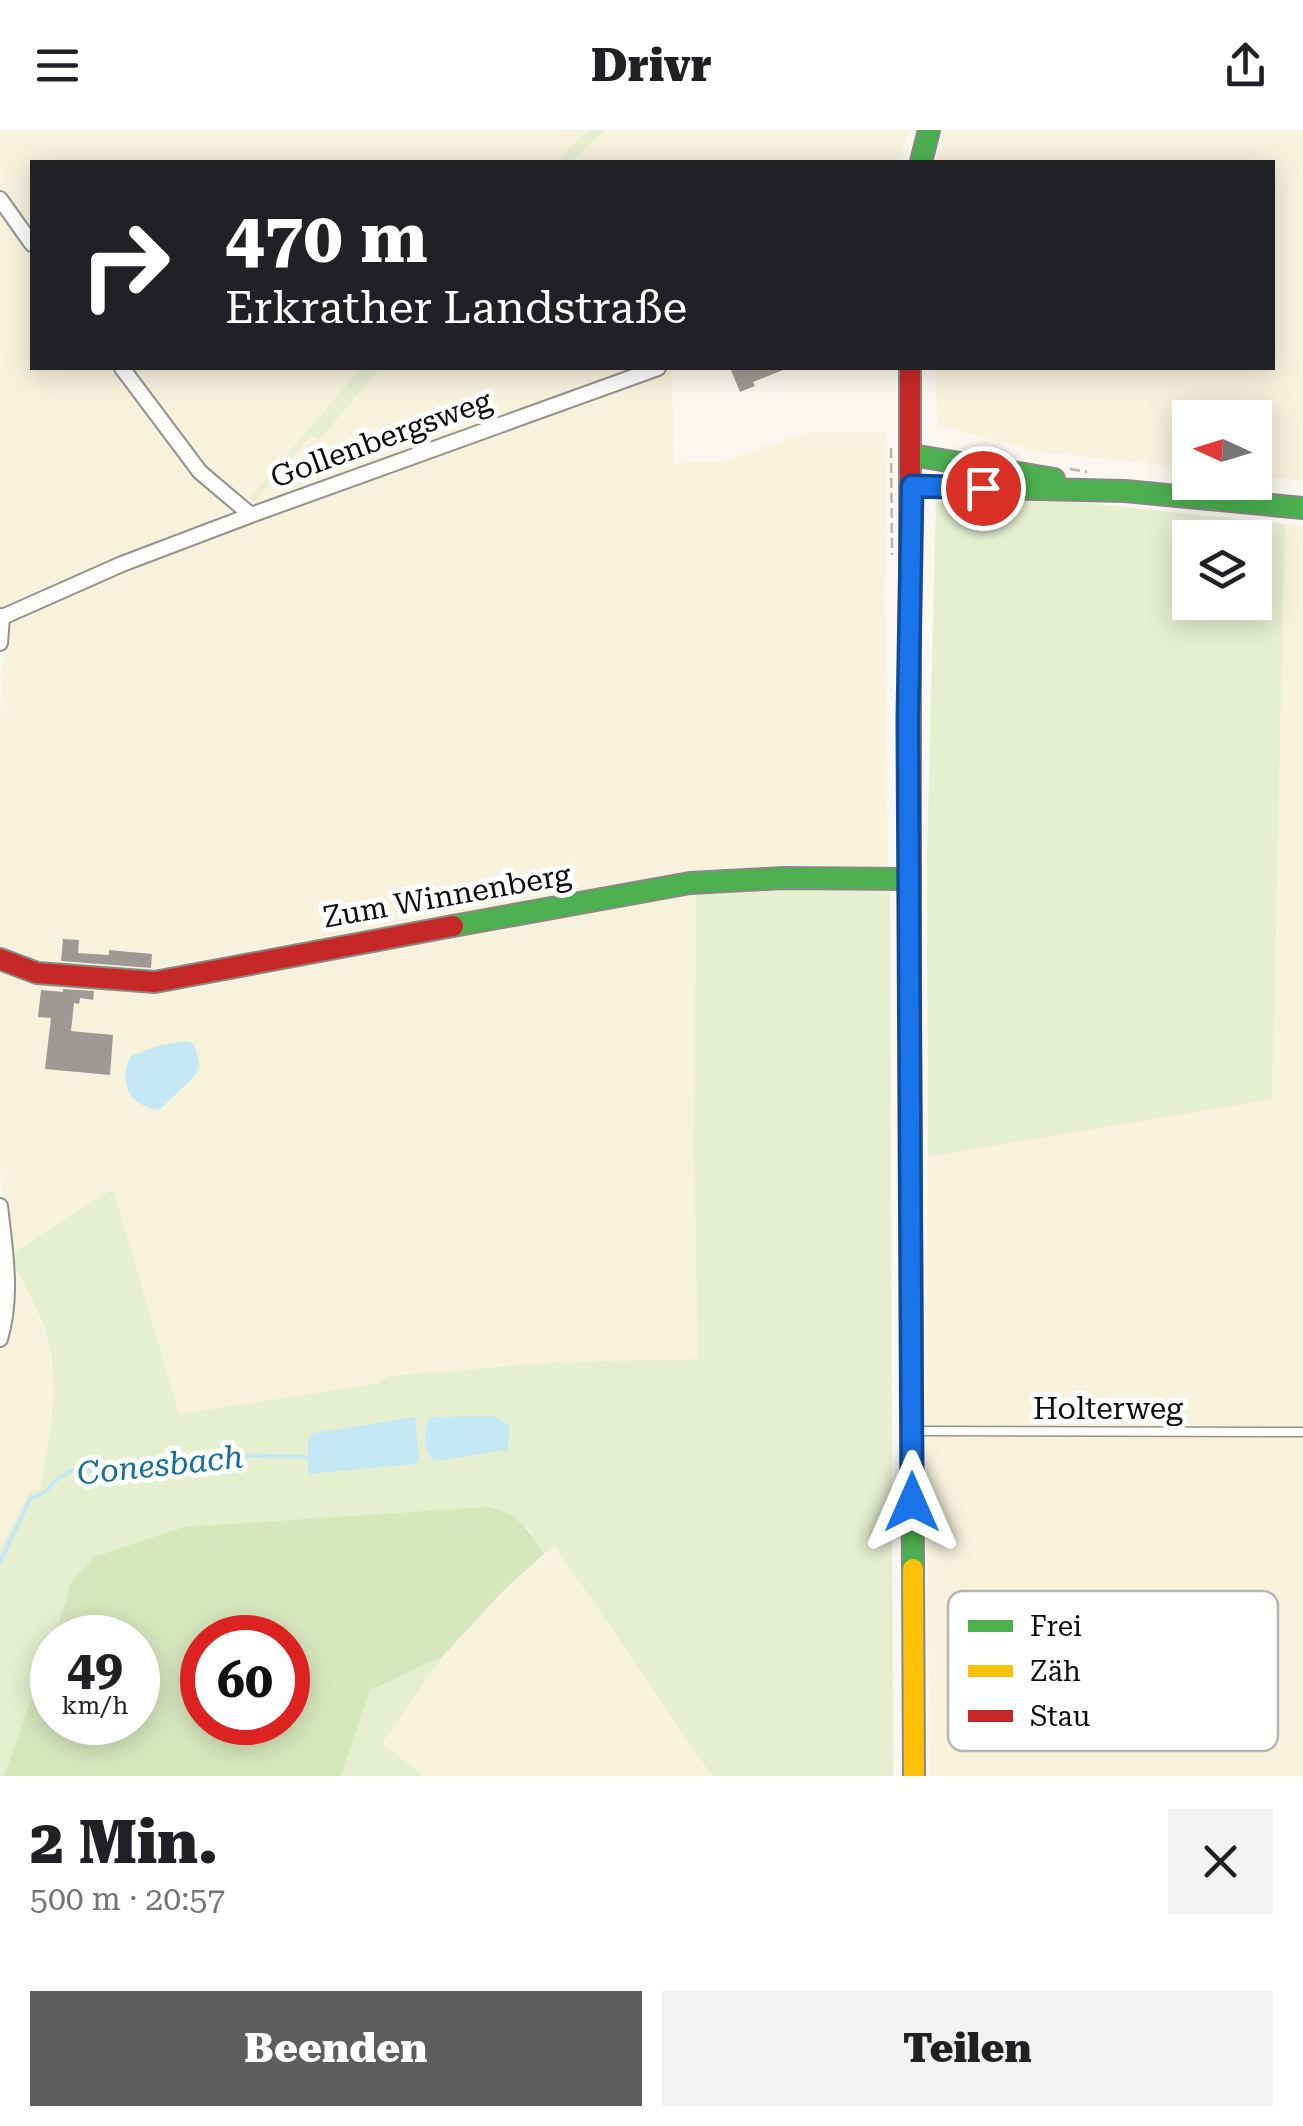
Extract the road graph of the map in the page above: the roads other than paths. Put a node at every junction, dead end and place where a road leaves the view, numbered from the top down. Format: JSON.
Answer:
{"nodes":[{"id":1,"x":929,"y":130,"type":"edge"},
{"id":2,"x":922,"y":160,"type":"edge"},
{"id":3,"x":0,"y":200,"type":"edge"},
{"id":4,"x":30,"y":241,"type":"edge"},
{"id":5,"x":124,"y":370,"type":"edge"},
{"id":6,"x":652,"y":370,"type":"edge"},
{"id":7,"x":910,"y":370,"type":"edge"},
{"id":8,"x":912,"y":455,"type":"junction"},
{"id":9,"x":912,"y":486,"type":"junction"},
{"id":10,"x":1125,"y":491,"type":"junction"},
{"id":11,"x":1303,"y":508,"type":"edge"},
{"id":12,"x":251,"y":515,"type":"junction"},
{"id":13,"x":1,"y":617,"type":"edge"},
{"id":14,"x":0,"y":644,"type":"edge"},
{"id":15,"x":910,"y":878,"type":"junction"},
{"id":16,"x":0,"y":959,"type":"edge"},
{"id":17,"x":0,"y":1206,"type":"edge"},
{"id":18,"x":0,"y":1339,"type":"edge"},
{"id":19,"x":912,"y":1431,"type":"junction"},
{"id":20,"x":1303,"y":1432,"type":"edge"},
{"id":21,"x":914,"y":1776,"type":"edge"}],
"edges":[{"from":1,"to":2,"type":"street"},
{"from":3,"to":4,"type":"street"},
{"from":5,"to":12,"type":"street","name":"Gollenbergsweg"},
{"from":6,"to":12,"type":"street","name":"Gollenbergsweg"},
{"from":7,"to":8,"type":"street"},
{"from":8,"to":9,"type":"street"},
{"from":8,"to":10,"type":"street"},
{"from":9,"to":10,"type":"street"},
{"from":9,"to":15,"type":"street"},
{"from":10,"to":11,"type":"street"},
{"from":12,"to":13,"type":"street"},
{"from":13,"to":14,"type":"street"},
{"from":15,"to":16,"type":"street","name":"Zum Winnenberg"},
{"from":15,"to":19,"type":"street"},
{"from":17,"to":18,"type":"street"},
{"from":19,"to":20,"type":"lane","name":"Holterweg"},
{"from":19,"to":21,"type":"street"}]}
